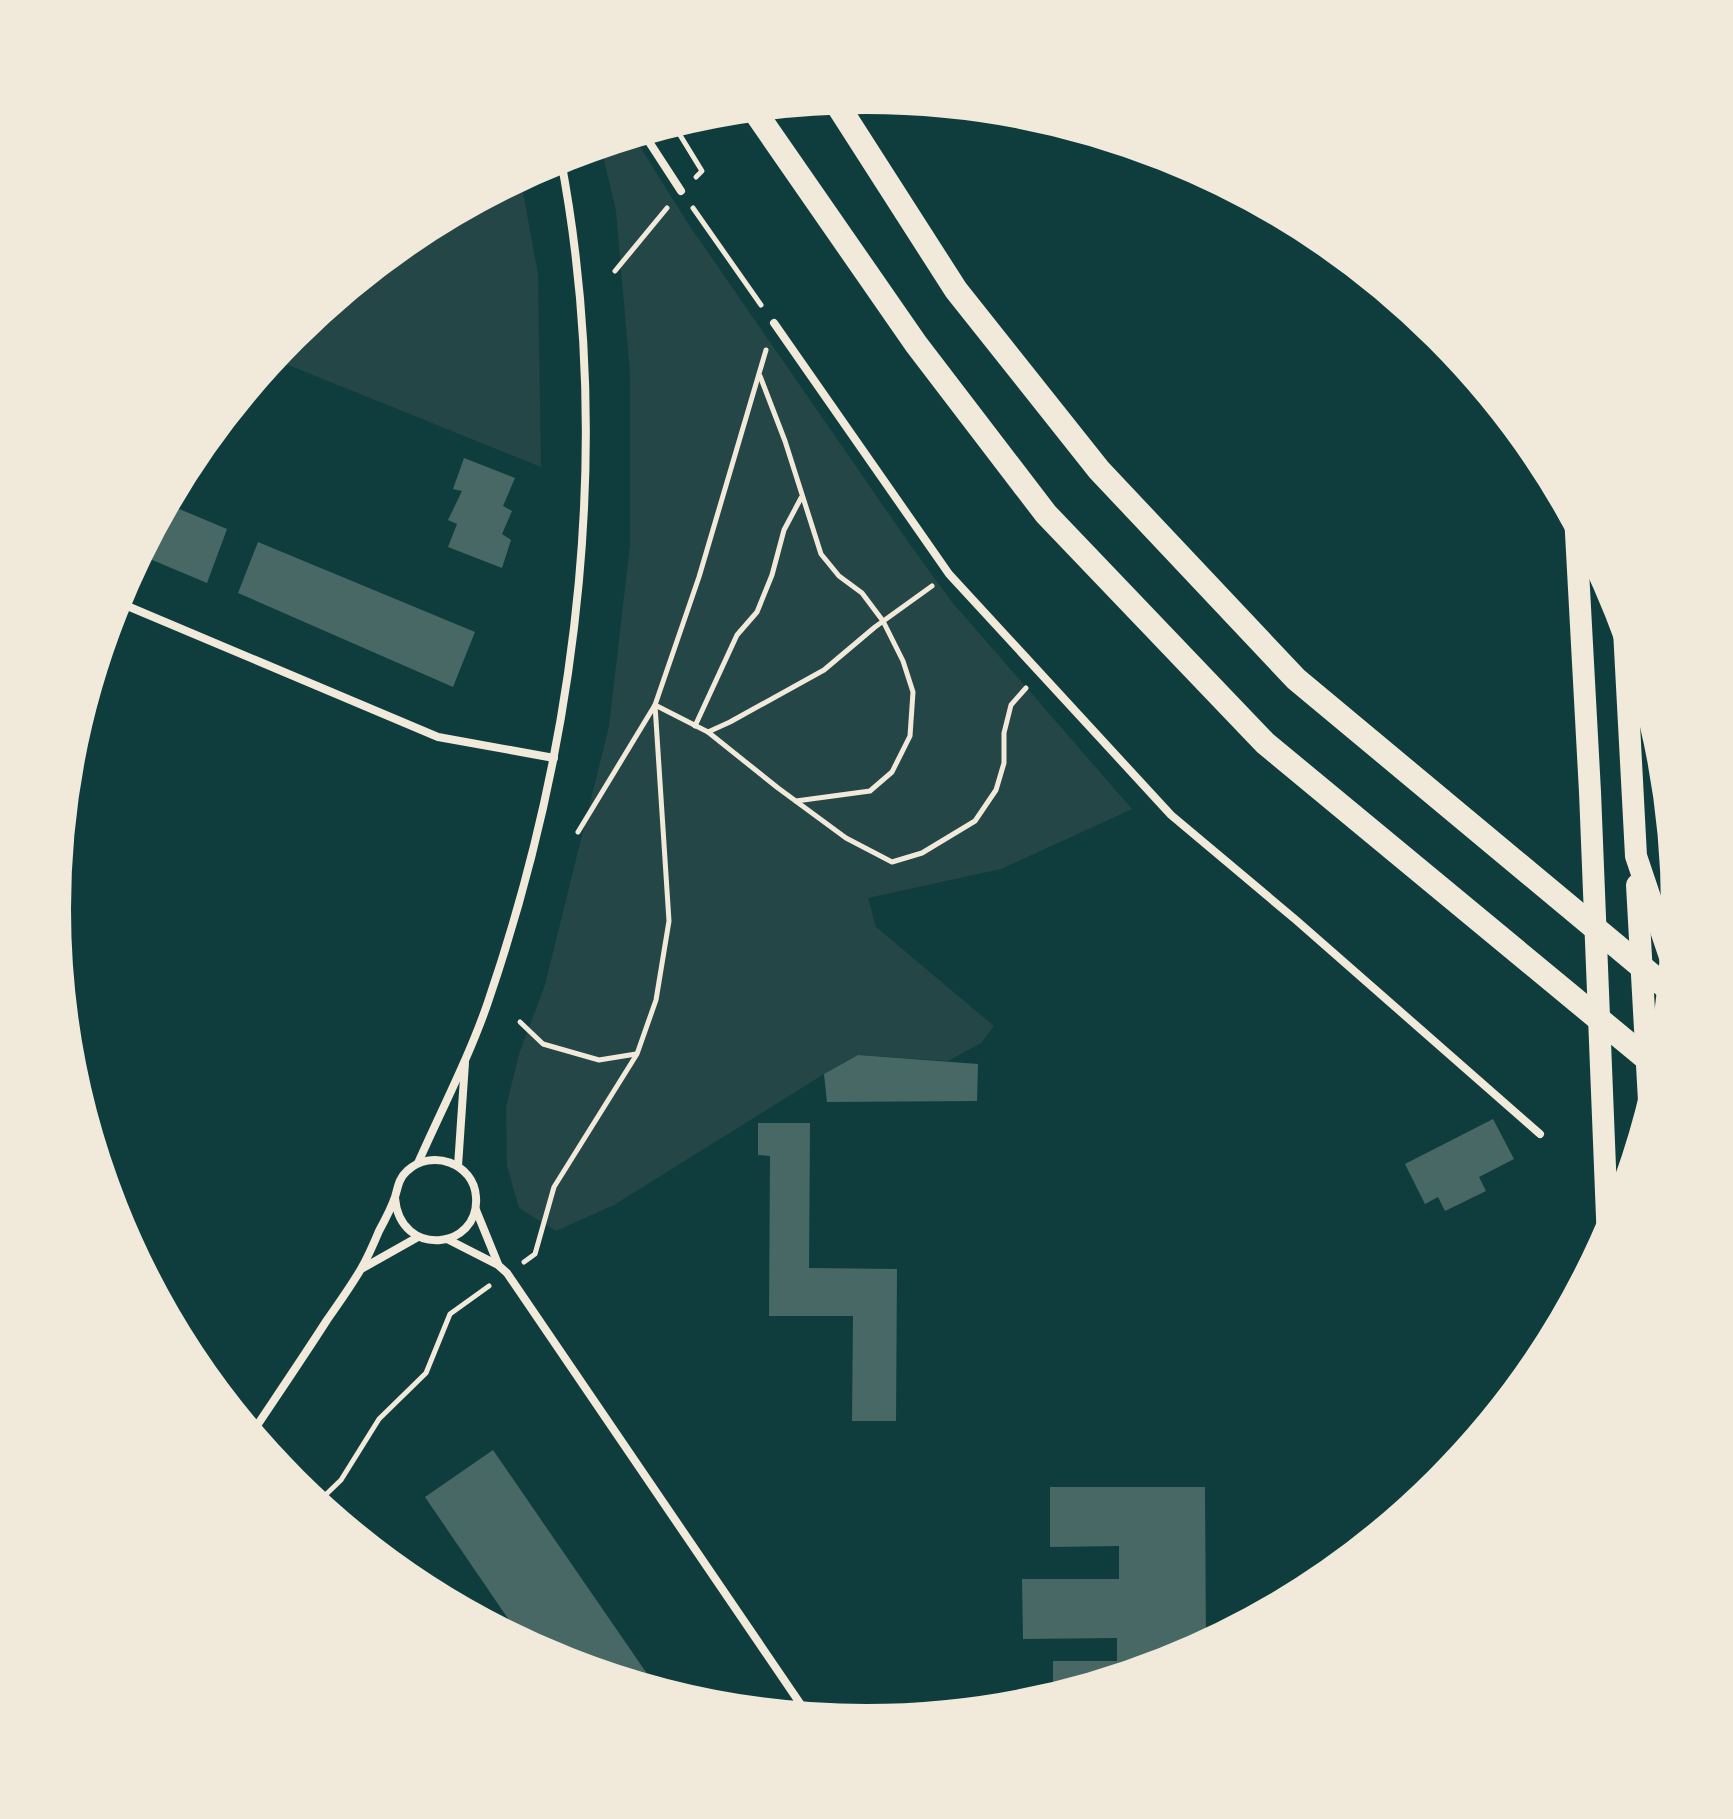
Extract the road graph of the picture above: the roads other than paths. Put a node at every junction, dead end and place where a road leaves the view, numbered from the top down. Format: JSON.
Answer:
{"nodes":[{"id":1,"x":841,"y":110,"type":"edge"},
{"id":2,"x":758,"y":117,"type":"edge"},
{"id":3,"x":647,"y":139,"type":"edge"},
{"id":4,"x":563,"y":169,"type":"edge"},
{"id":5,"x":681,"y":191,"type":"road end"},
{"id":6,"x":774,"y":323,"type":"road end"},
{"id":7,"x":1576,"y":540,"type":"edge"},
{"id":8,"x":126,"y":605,"type":"edge"},
{"id":9,"x":1625,"y":652,"type":"edge"},
{"id":10,"x":1632,"y":675,"type":"edge"},
{"id":11,"x":1627,"y":697,"type":"junction"},
{"id":12,"x":554,"y":758,"type":"junction"},
{"id":13,"x":1636,"y":856,"type":"junction"},
{"id":14,"x":1666,"y":944,"type":"edge"},
{"id":15,"x":1663,"y":985,"type":"edge"},
{"id":16,"x":465,"y":1057,"type":"junction"},
{"id":17,"x":1652,"y":1063,"type":"edge"},
{"id":18,"x":1648,"y":1083,"type":"edge"},
{"id":19,"x":1540,"y":1134,"type":"dead end"},
{"id":20,"x":418,"y":1163,"type":"junction"},
{"id":21,"x":458,"y":1166,"type":"junction"},
{"id":22,"x":395,"y":1198,"type":"junction"},
{"id":23,"x":476,"y":1210,"type":"junction"},
{"id":24,"x":1607,"y":1213,"type":"edge"},
{"id":25,"x":418,"y":1237,"type":"junction"},
{"id":26,"x":447,"y":1239,"type":"junction"},
{"id":27,"x":498,"y":1265,"type":"junction"},
{"id":28,"x":362,"y":1268,"type":"junction"},
{"id":29,"x":256,"y":1427,"type":"edge"},
{"id":30,"x":802,"y":1707,"type":"edge"}],
"edges":[{"from":1,"to":15,"type":"highway"},
{"from":2,"to":17,"type":"highway"},
{"from":3,"to":5,"type":"street"},
{"from":4,"to":12,"type":"street"},
{"from":6,"to":19,"type":"street"},
{"from":7,"to":24,"type":"highway"},
{"from":8,"to":12,"type":"street"},
{"from":9,"to":11,"type":"highway"},
{"from":10,"to":11,"type":"street"},
{"from":11,"to":13,"type":"highway"},
{"from":12,"to":16,"type":"street"},
{"from":13,"to":14,"type":"highway"},
{"from":13,"to":18,"type":"highway"},
{"from":16,"to":20,"type":"street"},
{"from":16,"to":21,"type":"street"},
{"from":20,"to":21,"type":"street"},
{"from":20,"to":22,"type":"street"},
{"from":21,"to":23,"type":"street"},
{"from":22,"to":25,"type":"street"},
{"from":22,"to":28,"type":"street"},
{"from":23,"to":26,"type":"street"},
{"from":23,"to":27,"type":"street"},
{"from":25,"to":26,"type":"street"},
{"from":25,"to":28,"type":"street"},
{"from":26,"to":27,"type":"street"},
{"from":27,"to":30,"type":"street"},
{"from":28,"to":29,"type":"street"}]}
